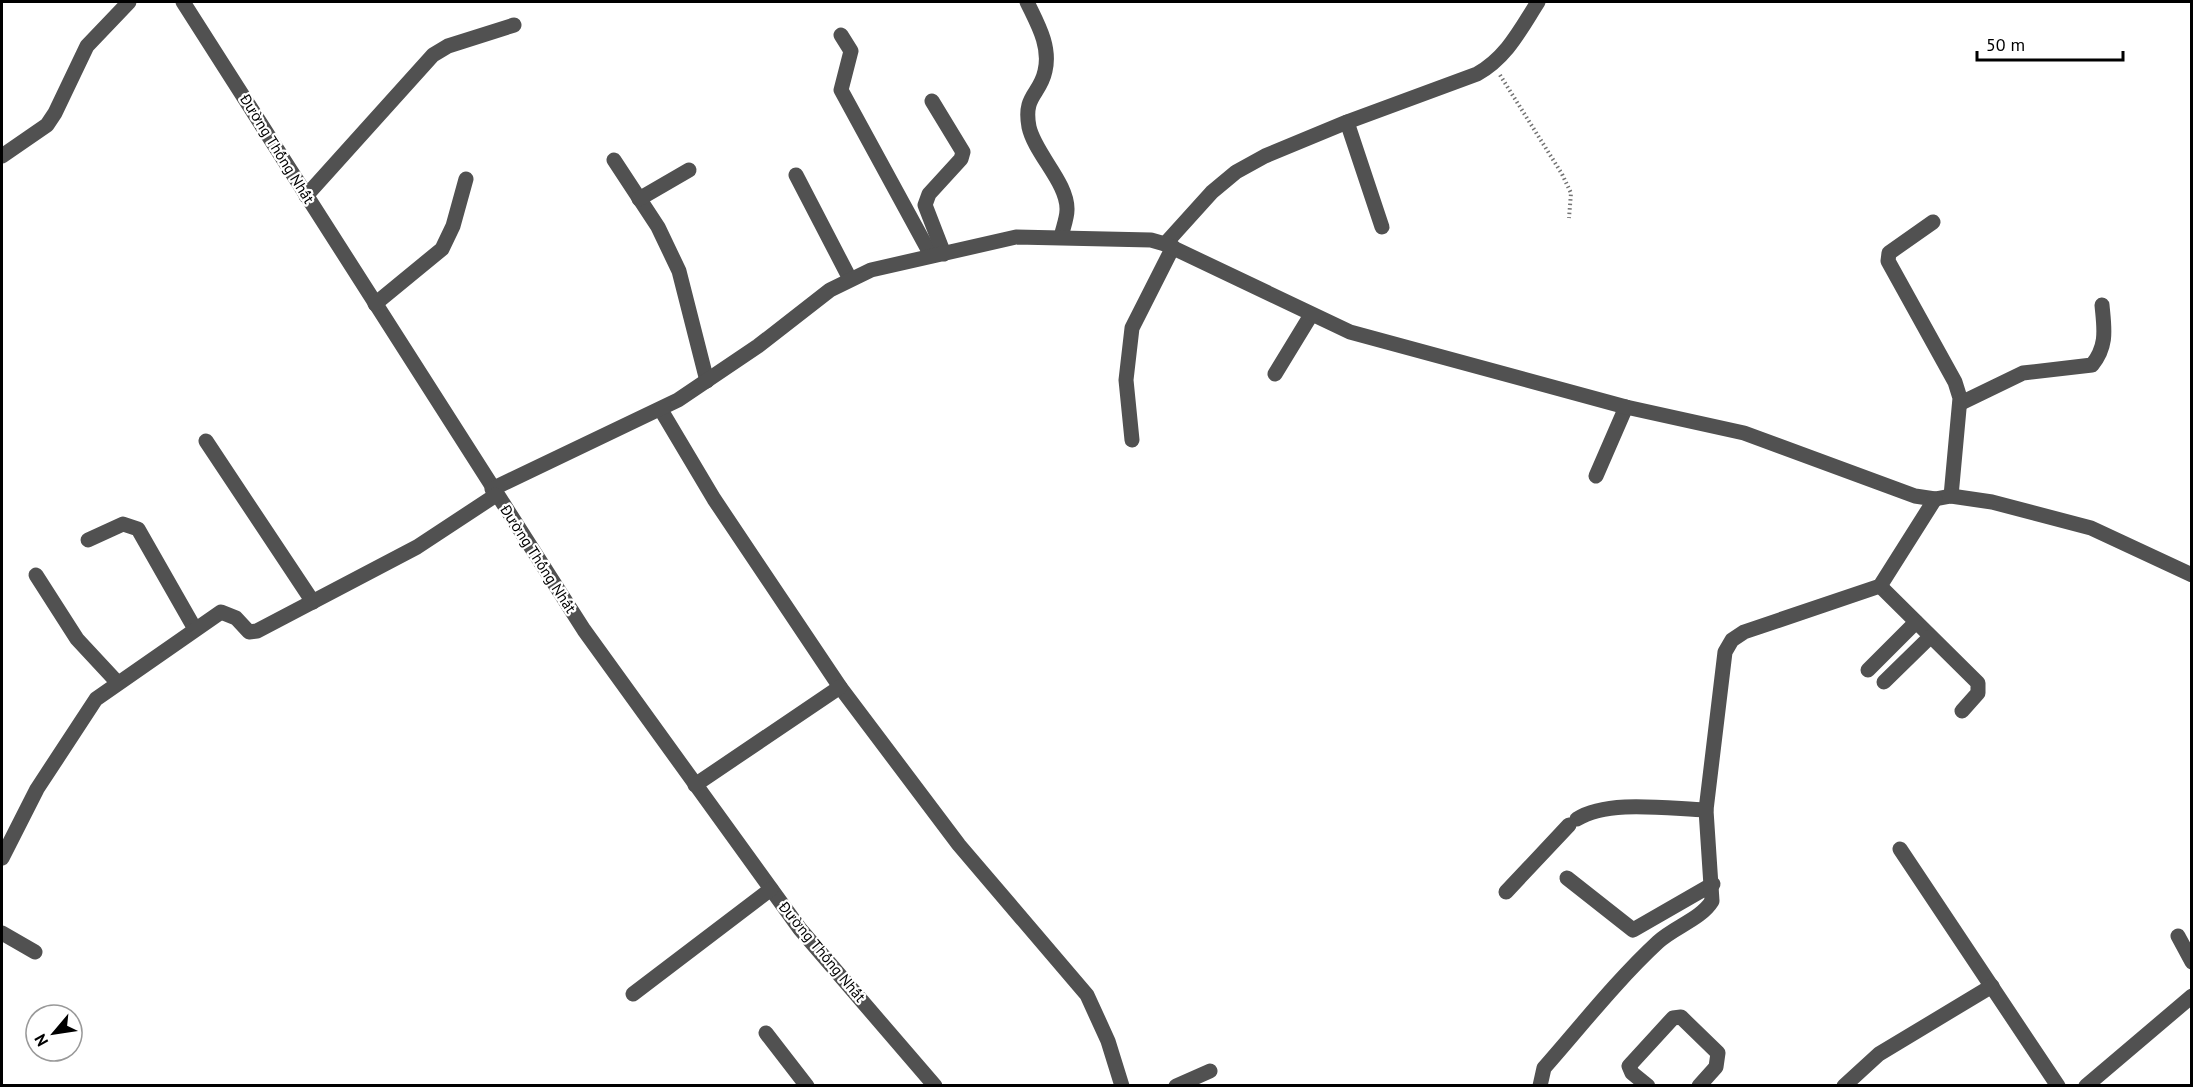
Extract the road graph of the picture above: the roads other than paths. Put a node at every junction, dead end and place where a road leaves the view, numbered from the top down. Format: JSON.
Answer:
{"nodes":[{"id":1,"x":129,"y":2,"type":"edge"},
{"id":2,"x":183,"y":2,"type":"edge"},
{"id":3,"x":1027,"y":2,"type":"edge"},
{"id":4,"x":1538,"y":2,"type":"edge"},
{"id":5,"x":514,"y":25,"type":"dead end"},
{"id":6,"x":841,"y":35,"type":"dead end"},
{"id":7,"x":932,"y":101,"type":"dead end"},
{"id":8,"x":1347,"y":122,"type":"junction"},
{"id":9,"x":2,"y":156,"type":"edge"},
{"id":10,"x":614,"y":160,"type":"dead end"},
{"id":11,"x":689,"y":170,"type":"dead end"},
{"id":12,"x":796,"y":175,"type":"dead end"},
{"id":13,"x":466,"y":179,"type":"dead end"},
{"id":14,"x":306,"y":196,"type":"junction"},
{"id":15,"x":639,"y":199,"type":"junction"},
{"id":16,"x":1934,"y":222,"type":"dead end"},
{"id":17,"x":1382,"y":227,"type":"dead end"},
{"id":18,"x":1061,"y":237,"type":"junction"},
{"id":19,"x":1169,"y":246,"type":"junction"},
{"id":20,"x":937,"y":254,"type":"junction"},
{"id":21,"x":850,"y":279,"type":"junction"},
{"id":22,"x":375,"y":304,"type":"junction"},
{"id":23,"x":2102,"y":305,"type":"dead end"},
{"id":24,"x":1311,"y":315,"type":"junction"},
{"id":25,"x":1275,"y":374,"type":"dead end"},
{"id":26,"x":707,"y":381,"type":"junction"},
{"id":27,"x":1961,"y":403,"type":"junction"},
{"id":28,"x":1626,"y":407,"type":"junction"},
{"id":29,"x":661,"y":410,"type":"junction"},
{"id":30,"x":1132,"y":440,"type":"dead end"},
{"id":31,"x":206,"y":441,"type":"dead end"},
{"id":32,"x":1596,"y":476,"type":"dead end"},
{"id":33,"x":494,"y":492,"type":"junction"},
{"id":34,"x":1951,"y":496,"type":"junction"},
{"id":35,"x":1935,"y":499,"type":"junction"},
{"id":36,"x":88,"y":540,"type":"dead end"},
{"id":37,"x":36,"y":575,"type":"dead end"},
{"id":38,"x":2192,"y":575,"type":"edge"},
{"id":39,"x":1880,"y":586,"type":"junction"},
{"id":40,"x":313,"y":602,"type":"junction"},
{"id":41,"x":1916,"y":622,"type":"junction"},
{"id":42,"x":195,"y":629,"type":"junction"},
{"id":43,"x":1930,"y":637,"type":"junction"},
{"id":44,"x":1868,"y":670,"type":"dead end"},
{"id":45,"x":117,"y":682,"type":"junction"},
{"id":46,"x":1884,"y":682,"type":"dead end"},
{"id":47,"x":840,"y":687,"type":"junction"},
{"id":48,"x":1962,"y":711,"type":"dead end"},
{"id":49,"x":695,"y":785,"type":"junction"},
{"id":50,"x":1706,"y":810,"type":"junction"},
{"id":51,"x":1900,"y":849,"type":"dead end"},
{"id":52,"x":2,"y":858,"type":"edge"},
{"id":53,"x":1567,"y":878,"type":"dead end"},
{"id":54,"x":1713,"y":884,"type":"junction"},
{"id":55,"x":771,"y":889,"type":"junction"},
{"id":56,"x":1506,"y":892,"type":"dead end"},
{"id":57,"x":2,"y":933,"type":"edge"},
{"id":58,"x":2178,"y":936,"type":"dead end"},
{"id":59,"x":36,"y":952,"type":"dead end"},
{"id":60,"x":2192,"y":962,"type":"edge"},
{"id":61,"x":1992,"y":986,"type":"junction"},
{"id":62,"x":633,"y":994,"type":"dead end"},
{"id":63,"x":2192,"y":996,"type":"edge"},
{"id":64,"x":766,"y":1033,"type":"dead end"},
{"id":65,"x":1210,"y":1071,"type":"dead end"},
{"id":66,"x":807,"y":1086,"type":"edge"},
{"id":67,"x":935,"y":1086,"type":"edge"},
{"id":68,"x":1122,"y":1086,"type":"edge"},
{"id":69,"x":1176,"y":1086,"type":"edge"},
{"id":70,"x":1540,"y":1086,"type":"edge"},
{"id":71,"x":1648,"y":1086,"type":"edge"},
{"id":72,"x":1699,"y":1086,"type":"edge"},
{"id":73,"x":1844,"y":1086,"type":"edge"},
{"id":74,"x":2058,"y":1086,"type":"edge"},
{"id":75,"x":2086,"y":1086,"type":"edge"}],
"edges":[{"from":1,"to":9,"type":"street"},
{"from":2,"to":14,"type":"street","name":"Đường Thống Nhất"},
{"from":3,"to":18,"type":"street"},
{"from":4,"to":8,"type":"street"},
{"from":5,"to":14,"type":"street"},
{"from":6,"to":20,"type":"street"},
{"from":7,"to":20,"type":"street"},
{"from":8,"to":17,"type":"street"},
{"from":8,"to":19,"type":"street"},
{"from":10,"to":15,"type":"street"},
{"from":11,"to":15,"type":"street"},
{"from":12,"to":21,"type":"street"},
{"from":13,"to":22,"type":"street"},
{"from":14,"to":22,"type":"street","name":"Đường Thống Nhất"},
{"from":15,"to":26,"type":"street"},
{"from":16,"to":27,"type":"street"},
{"from":18,"to":19,"type":"street"},
{"from":18,"to":20,"type":"street"},
{"from":19,"to":24,"type":"street"},
{"from":19,"to":30,"type":"street"},
{"from":20,"to":21,"type":"street"},
{"from":21,"to":26,"type":"street"},
{"from":22,"to":33,"type":"street","name":"Đường Thống Nhất"},
{"from":23,"to":27,"type":"street"},
{"from":24,"to":25,"type":"street"},
{"from":24,"to":28,"type":"street"},
{"from":26,"to":29,"type":"street"},
{"from":27,"to":34,"type":"street"},
{"from":28,"to":32,"type":"street"},
{"from":28,"to":35,"type":"street"},
{"from":29,"to":33,"type":"street"},
{"from":29,"to":47,"type":"street"},
{"from":31,"to":40,"type":"street"},
{"from":33,"to":40,"type":"street"},
{"from":33,"to":49,"type":"street","name":"Đường Thống Nhất"},
{"from":34,"to":35,"type":"street"},
{"from":34,"to":38,"type":"street"},
{"from":35,"to":39,"type":"street"},
{"from":36,"to":42,"type":"street"},
{"from":37,"to":45,"type":"street"},
{"from":39,"to":41,"type":"street"},
{"from":39,"to":50,"type":"street"},
{"from":40,"to":42,"type":"street"},
{"from":41,"to":43,"type":"street"},
{"from":41,"to":44,"type":"street"},
{"from":42,"to":45,"type":"street"},
{"from":43,"to":46,"type":"street"},
{"from":43,"to":48,"type":"street"},
{"from":45,"to":52,"type":"street"},
{"from":47,"to":49,"type":"street"},
{"from":47,"to":68,"type":"street"},
{"from":49,"to":55,"type":"street","name":"Đường Thống Nhất"},
{"from":50,"to":54,"type":"street"},
{"from":50,"to":56,"type":"street"},
{"from":51,"to":61,"type":"street"},
{"from":53,"to":54,"type":"street"},
{"from":54,"to":70,"type":"street"},
{"from":55,"to":62,"type":"street"},
{"from":55,"to":67,"type":"street","name":"Đường Thống Nhất"},
{"from":57,"to":59,"type":"street"},
{"from":58,"to":60,"type":"street"},
{"from":61,"to":73,"type":"street"},
{"from":61,"to":74,"type":"street"},
{"from":63,"to":75,"type":"street"},
{"from":64,"to":66,"type":"street"},
{"from":65,"to":69,"type":"street"},
{"from":71,"to":72,"type":"street"}]}
